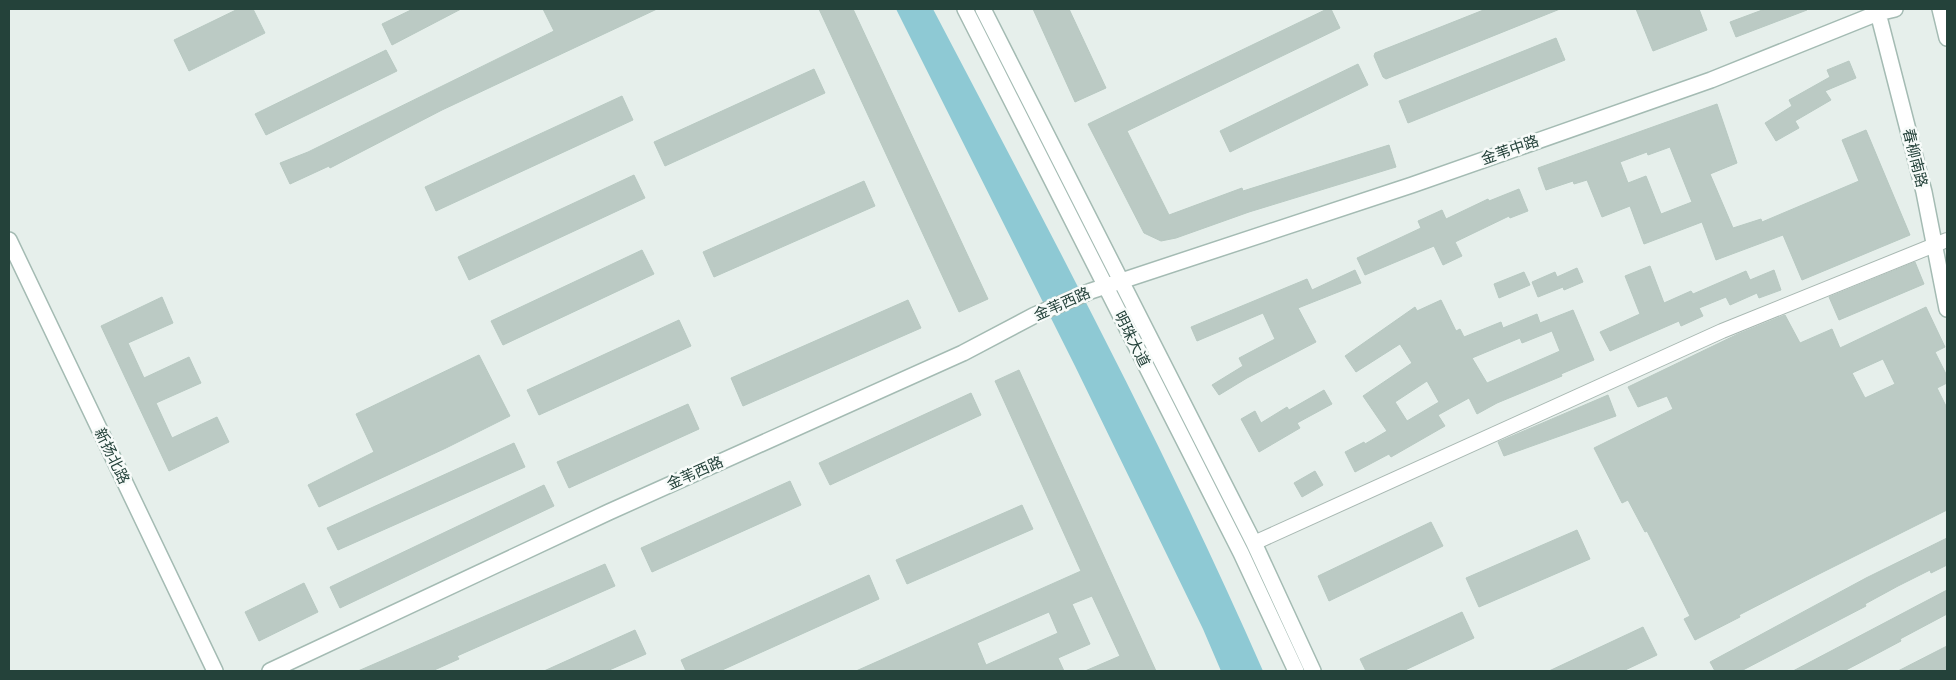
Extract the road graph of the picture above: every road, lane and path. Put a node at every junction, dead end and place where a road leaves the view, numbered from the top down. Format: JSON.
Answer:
{"nodes":[{"id":1,"x":965,"y":9,"type":"edge"},
{"id":2,"x":983,"y":9,"type":"edge"},
{"id":3,"x":1895,"y":9,"type":"edge"},
{"id":4,"x":1940,"y":9,"type":"edge"},
{"id":5,"x":1877,"y":11,"type":"edge"},
{"id":6,"x":1947,"y":38,"type":"edge"},
{"id":7,"x":9,"y":240,"type":"edge"},
{"id":8,"x":1941,"y":242,"type":"edge"},
{"id":9,"x":1120,"y":279,"type":"junction"},
{"id":10,"x":1098,"y":288,"type":"junction"},
{"id":11,"x":1947,"y":309,"type":"edge"},
{"id":12,"x":1254,"y":544,"type":"junction"},
{"id":13,"x":215,"y":671,"type":"edge"},
{"id":14,"x":270,"y":671,"type":"edge"},
{"id":15,"x":1296,"y":671,"type":"edge"},
{"id":16,"x":1313,"y":671,"type":"edge"}],
"edges":[{"from":1,"to":10,"type":"street","name":"明珠大道"},
{"from":2,"to":9,"type":"street","name":"明珠大道"},
{"from":3,"to":5,"type":"street","name":"金苇中路"},
{"from":4,"to":6,"type":"street"},
{"from":5,"to":8,"type":"street","name":"春柳南路"},
{"from":5,"to":9,"type":"street","name":"金苇中路"},
{"from":7,"to":13,"type":"street","name":"新扬北路"},
{"from":8,"to":11,"type":"street","name":"春柳南路"},
{"from":8,"to":12,"type":"street"},
{"from":9,"to":10,"type":"street","name":"金苇西路"},
{"from":9,"to":12,"type":"street","name":"明珠大道"},
{"from":10,"to":14,"type":"street","name":"金苇西路"},
{"from":10,"to":15,"type":"street","name":"明珠大道"},
{"from":12,"to":16,"type":"street","name":"明珠大道"}]}
